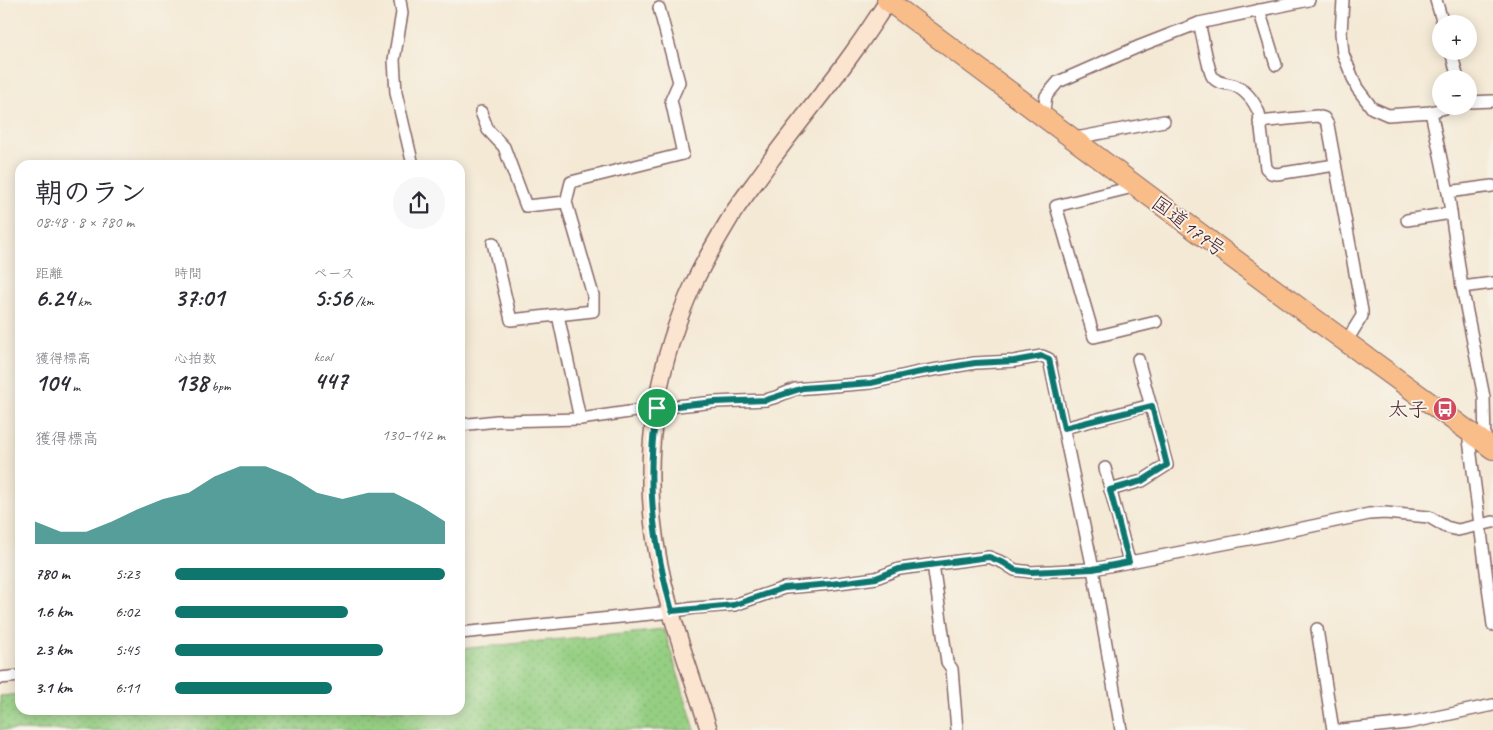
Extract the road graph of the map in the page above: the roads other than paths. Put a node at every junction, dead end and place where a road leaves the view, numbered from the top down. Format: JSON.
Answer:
{"nodes":[{"id":1,"x":400,"y":0,"type":"edge"},
{"id":2,"x":888,"y":0,"type":"edge"},
{"id":3,"x":1310,"y":0,"type":"edge"},
{"id":4,"x":1343,"y":0,"type":"edge"},
{"id":5,"x":1436,"y":0,"type":"edge"},
{"id":6,"x":659,"y":8,"type":"dead end"},
{"id":7,"x":1259,"y":10,"type":"junction"},
{"id":8,"x":1440,"y":15,"type":"edge"},
{"id":9,"x":1199,"y":23,"type":"junction"},
{"id":10,"x":1276,"y":65,"type":"dead end"},
{"id":11,"x":1493,"y":101,"type":"edge"},
{"id":12,"x":1477,"y":102,"type":"edge"},
{"id":13,"x":481,"y":112,"type":"dead end"},
{"id":14,"x":1431,"y":112,"type":"joint"},
{"id":15,"x":1043,"y":117,"type":"junction"},
{"id":16,"x":1164,"y":121,"type":"dead end"},
{"id":17,"x":1259,"y":122,"type":"junction"},
{"id":18,"x":1071,"y":138,"type":"junction"},
{"id":19,"x":411,"y":160,"type":"edge"},
{"id":20,"x":1336,"y":165,"type":"junction"},
{"id":21,"x":1137,"y":186,"type":"junction"},
{"id":22,"x":1492,"y":186,"type":"edge"},
{"id":23,"x":1448,"y":192,"type":"junction"},
{"id":24,"x":566,"y":202,"type":"junction"},
{"id":25,"x":1451,"y":213,"type":"junction"},
{"id":26,"x":1407,"y":220,"type":"dead end"},
{"id":27,"x":493,"y":243,"type":"dead end"},
{"id":28,"x":1493,"y":283,"type":"edge"},
{"id":29,"x":1462,"y":287,"type":"junction"},
{"id":30,"x":558,"y":315,"type":"junction"},
{"id":31,"x":1156,"y":322,"type":"dead end"},
{"id":32,"x":1346,"y":342,"type":"junction"},
{"id":33,"x":1138,"y":359,"type":"dead end"},
{"id":34,"x":1152,"y":406,"type":"junction"},
{"id":35,"x":657,"y":408,"type":"junction"},
{"id":36,"x":580,"y":419,"type":"junction"},
{"id":37,"x":465,"y":424,"type":"edge"},
{"id":38,"x":1064,"y":428,"type":"junction"},
{"id":39,"x":1468,"y":432,"type":"junction"},
{"id":40,"x":1489,"y":446,"type":"edge"},
{"id":41,"x":1105,"y":468,"type":"dead end"},
{"id":42,"x":1110,"y":490,"type":"junction"},
{"id":43,"x":1493,"y":522,"type":"edge"},
{"id":44,"x":1481,"y":526,"type":"junction"},
{"id":45,"x":1129,"y":562,"type":"junction"},
{"id":46,"x":933,"y":564,"type":"junction"},
{"id":47,"x":1093,"y":569,"type":"junction"},
{"id":48,"x":672,"y":611,"type":"junction"},
{"id":49,"x":1493,"y":625,"type":"edge"},
{"id":50,"x":1317,"y":629,"type":"dead end"},
{"id":51,"x":465,"y":632,"type":"edge"},
{"id":52,"x":15,"y":676,"type":"edge"},
{"id":53,"x":0,"y":678,"type":"edge"},
{"id":54,"x":1493,"y":705,"type":"edge"},
{"id":55,"x":708,"y":730,"type":"edge"},
{"id":56,"x":958,"y":730,"type":"edge"},
{"id":57,"x":1121,"y":730,"type":"edge"},
{"id":58,"x":1333,"y":730,"type":"edge"},
{"id":59,"x":1341,"y":730,"type":"edge"}],
"edges":[{"from":1,"to":19,"type":"street"},
{"from":2,"to":15,"type":"highway","name":"国道179号"},
{"from":2,"to":35,"type":"street"},
{"from":3,"to":7,"type":"street"},
{"from":4,"to":14,"type":"street"},
{"from":5,"to":8,"type":"street"},
{"from":6,"to":24,"type":"street"},
{"from":7,"to":9,"type":"street"},
{"from":7,"to":10,"type":"street"},
{"from":9,"to":15,"type":"street"},
{"from":9,"to":17,"type":"street"},
{"from":11,"to":12,"type":"street"},
{"from":13,"to":24,"type":"street"},
{"from":14,"to":23,"type":"street"},
{"from":15,"to":18,"type":"highway","name":"国道179号"},
{"from":16,"to":18,"type":"street"},
{"from":17,"to":20,"type":"street"},
{"from":17,"to":20,"type":"street"},
{"from":18,"to":21,"type":"highway","name":"国道179号"},
{"from":20,"to":32,"type":"street"},
{"from":21,"to":31,"type":"street"},
{"from":21,"to":32,"type":"highway","name":"国道179号"},
{"from":22,"to":23,"type":"street"},
{"from":23,"to":25,"type":"street"},
{"from":24,"to":30,"type":"street"},
{"from":25,"to":26,"type":"street"},
{"from":25,"to":29,"type":"street"},
{"from":27,"to":30,"type":"street"},
{"from":28,"to":29,"type":"street"},
{"from":29,"to":40,"type":"street"},
{"from":30,"to":36,"type":"street"},
{"from":32,"to":39,"type":"highway","name":"国道179号"},
{"from":33,"to":34,"type":"street"},
{"from":34,"to":38,"type":"street"},
{"from":34,"to":42,"type":"street"},
{"from":35,"to":36,"type":"street"},
{"from":35,"to":38,"type":"street"},
{"from":35,"to":48,"type":"street"},
{"from":36,"to":37,"type":"street"},
{"from":38,"to":47,"type":"street"},
{"from":39,"to":40,"type":"highway","name":"国道179号"},
{"from":39,"to":44,"type":"street"},
{"from":41,"to":42,"type":"street"},
{"from":42,"to":45,"type":"street"},
{"from":43,"to":44,"type":"street"},
{"from":44,"to":45,"type":"street"},
{"from":44,"to":49,"type":"street"},
{"from":45,"to":47,"type":"street"},
{"from":46,"to":47,"type":"street"},
{"from":46,"to":48,"type":"street"},
{"from":46,"to":56,"type":"street"},
{"from":47,"to":57,"type":"street"},
{"from":48,"to":51,"type":"street"},
{"from":48,"to":55,"type":"street"},
{"from":50,"to":58,"type":"street"},
{"from":52,"to":53,"type":"street"},
{"from":54,"to":59,"type":"street"}]}
